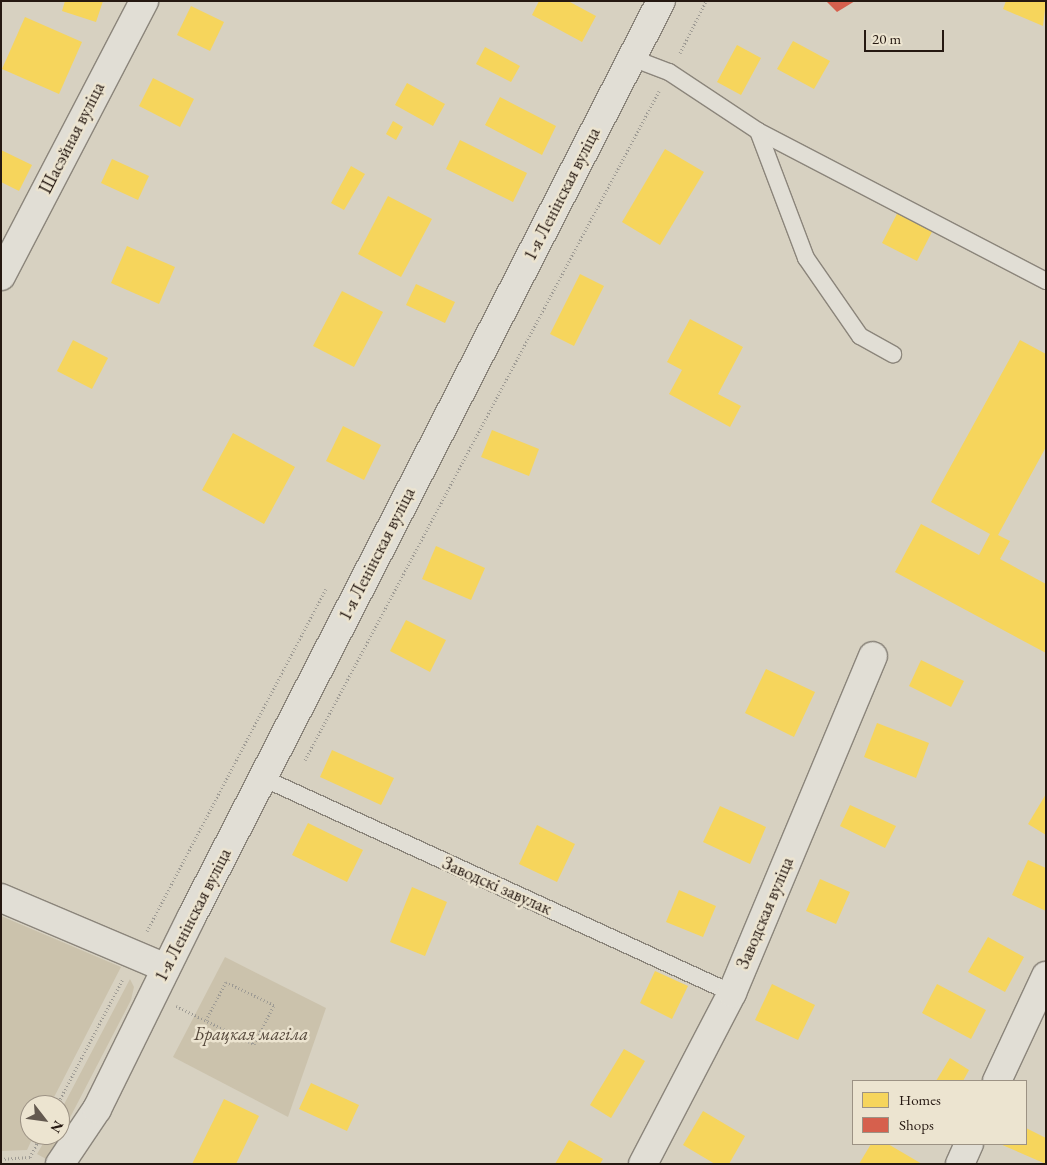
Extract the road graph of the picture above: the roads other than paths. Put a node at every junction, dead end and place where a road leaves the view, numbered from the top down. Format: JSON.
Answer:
{"nodes":[{"id":1,"x":144,"y":1,"type":"edge"},
{"id":2,"x":661,"y":1,"type":"edge"},
{"id":3,"x":632,"y":58,"type":"junction"},
{"id":4,"x":758,"y":131,"type":"junction"},
{"id":5,"x":1,"y":276,"type":"edge"},
{"id":6,"x":1046,"y":281,"type":"edge"},
{"id":7,"x":893,"y":354,"type":"dead end"},
{"id":8,"x":873,"y":656,"type":"dead end"},
{"id":9,"x":263,"y":778,"type":"junction"},
{"id":10,"x":1,"y":898,"type":"edge"},
{"id":11,"x":166,"y":968,"type":"junction"},
{"id":12,"x":1046,"y":976,"type":"edge"},
{"id":13,"x":732,"y":992,"type":"junction"},
{"id":14,"x":998,"y":1080,"type":"edge"},
{"id":15,"x":97,"y":1109,"type":"junction"},
{"id":16,"x":969,"y":1145,"type":"edge"},
{"id":17,"x":60,"y":1164,"type":"edge"},
{"id":18,"x":80,"y":1164,"type":"edge"},
{"id":19,"x":643,"y":1164,"type":"edge"},
{"id":20,"x":960,"y":1164,"type":"edge"}],
"edges":[{"from":1,"to":5,"type":"main road","name":"Шасэйная вуліца"},
{"from":2,"to":3,"type":"main road","name":"1-я Ленінская вуліца"},
{"from":3,"to":4,"type":"lane"},
{"from":3,"to":9,"type":"main road","name":"1-я Ленінская вуліца"},
{"from":4,"to":6,"type":"lane"},
{"from":4,"to":7,"type":"lane"},
{"from":8,"to":13,"type":"main road","name":"Заводская вуліца"},
{"from":9,"to":11,"type":"main road","name":"1-я Ленінская вуліца"},
{"from":9,"to":13,"type":"lane","name":"Заводскі завулак"},
{"from":10,"to":11,"type":"main road"},
{"from":11,"to":15,"type":"main road","name":"1-я Ленінская вуліца"},
{"from":12,"to":14,"type":"main road"},
{"from":13,"to":19,"type":"main road","name":"Заводская вуліца"},
{"from":15,"to":17,"type":"main road"},
{"from":15,"to":18,"type":"main road"},
{"from":16,"to":20,"type":"main road"}]}
